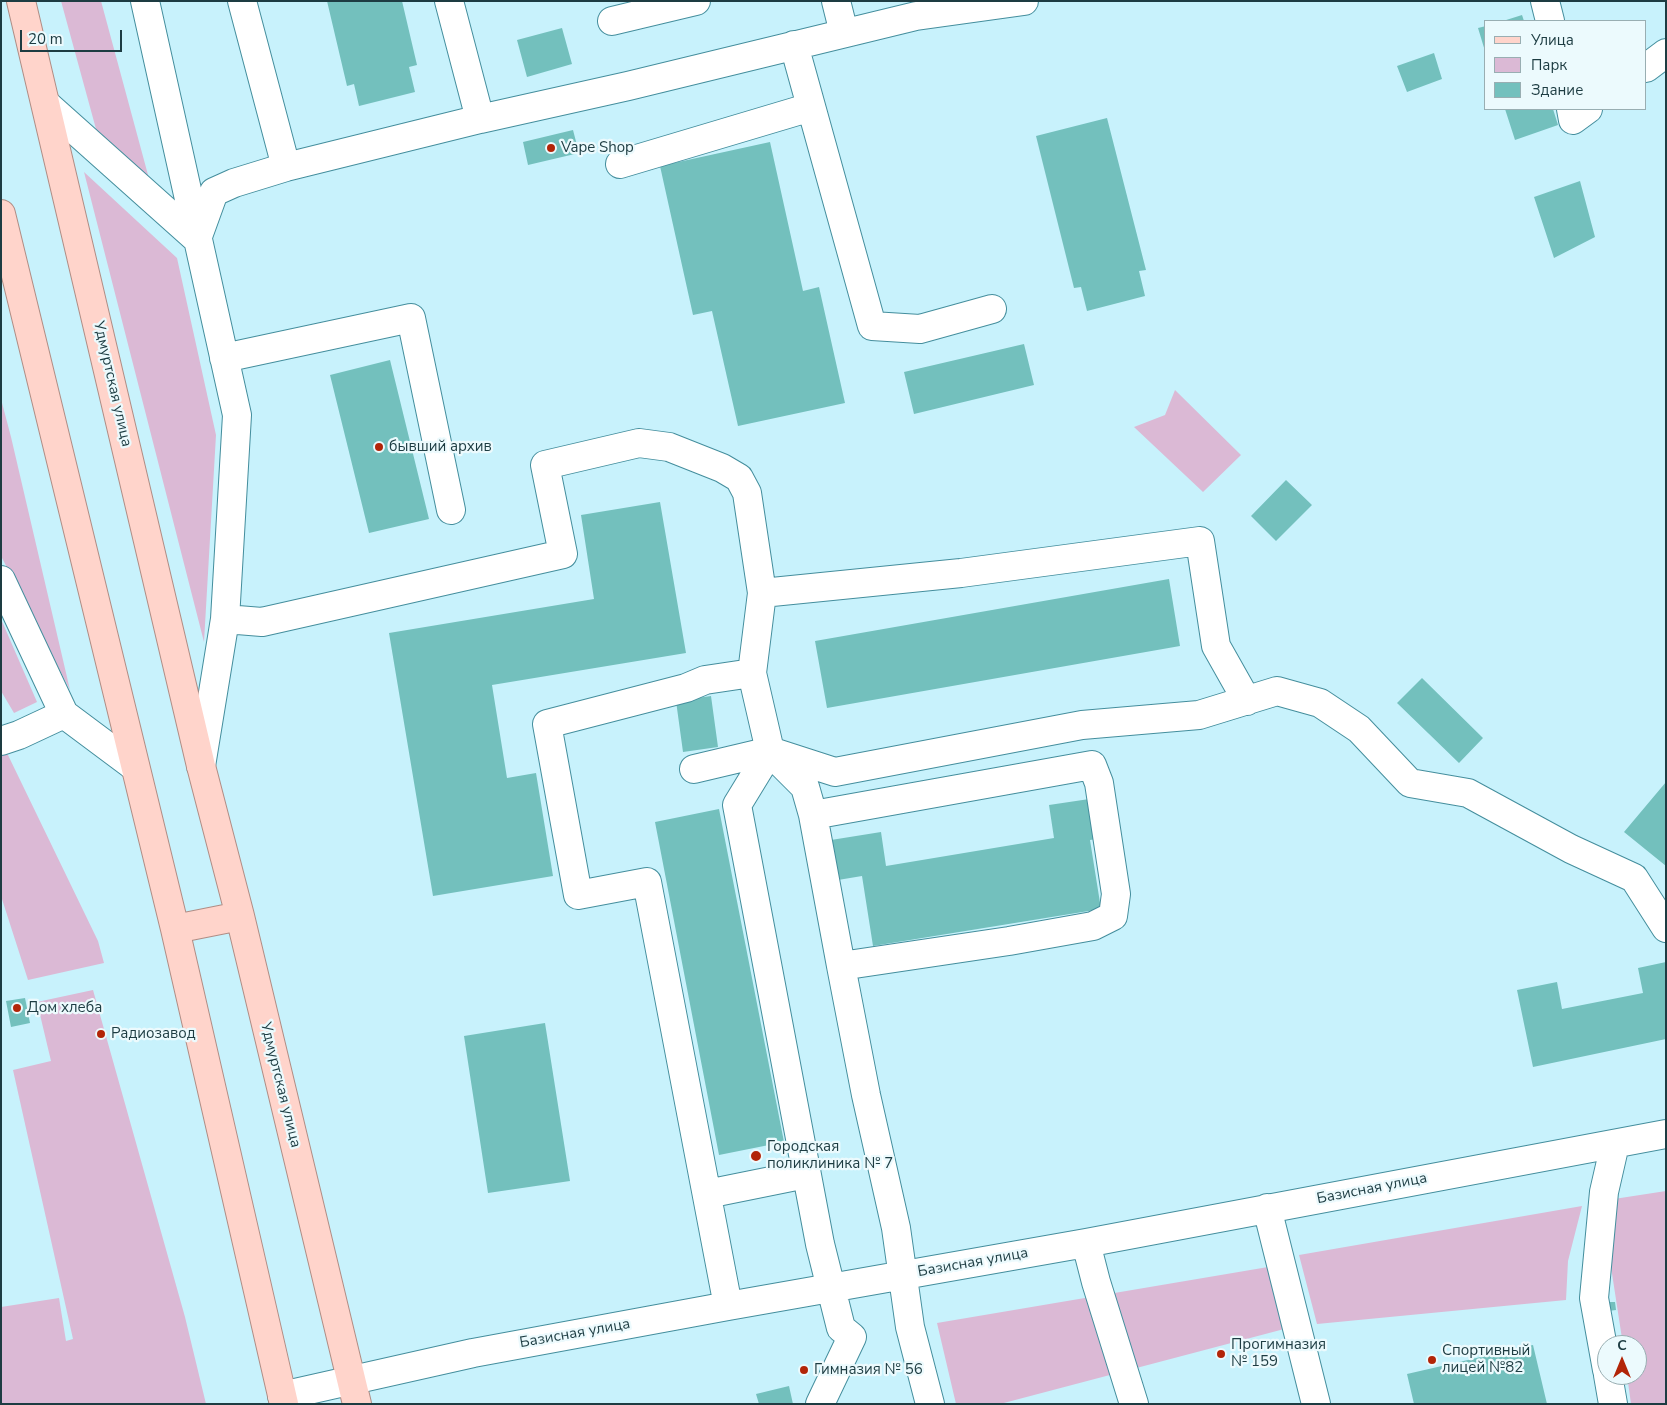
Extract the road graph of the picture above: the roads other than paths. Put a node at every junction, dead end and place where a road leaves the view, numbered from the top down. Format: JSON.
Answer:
{"nodes":[{"id":1,"x":21,"y":1,"type":"edge"},
{"id":2,"x":145,"y":1,"type":"edge"},
{"id":3,"x":242,"y":1,"type":"edge"},
{"id":4,"x":449,"y":1,"type":"edge"},
{"id":5,"x":696,"y":1,"type":"edge"},
{"id":6,"x":836,"y":1,"type":"edge"},
{"id":7,"x":1024,"y":1,"type":"edge"},
{"id":8,"x":1545,"y":1,"type":"edge"},
{"id":9,"x":1550,"y":20,"type":"edge"},
{"id":10,"x":612,"y":22,"type":"dead end"},
{"id":11,"x":844,"y":33,"type":"junction"},
{"id":12,"x":794,"y":45,"type":"junction"},
{"id":13,"x":1666,"y":53,"type":"edge"},
{"id":14,"x":1647,"y":67,"type":"edge"},
{"id":15,"x":46,"y":106,"type":"junction"},
{"id":16,"x":811,"y":107,"type":"junction"},
{"id":17,"x":1571,"y":110,"type":"edge"},
{"id":18,"x":1587,"y":110,"type":"edge"},
{"id":19,"x":480,"y":118,"type":"junction"},
{"id":20,"x":620,"y":164,"type":"dead end"},
{"id":21,"x":286,"y":167,"type":"junction"},
{"id":22,"x":1,"y":214,"type":"edge"},
{"id":23,"x":197,"y":239,"type":"junction"},
{"id":24,"x":992,"y":309,"type":"dead end"},
{"id":25,"x":224,"y":358,"type":"junction"},
{"id":26,"x":451,"y":510,"type":"dead end"},
{"id":27,"x":1,"y":580,"type":"edge"},
{"id":28,"x":762,"y":593,"type":"junction"},
{"id":29,"x":225,"y":619,"type":"junction"},
{"id":30,"x":752,"y":673,"type":"junction"},
{"id":31,"x":1247,"y":701,"type":"junction"},
{"id":32,"x":64,"y":714,"type":"junction"},
{"id":33,"x":1082,"y":725,"type":"junction"},
{"id":34,"x":1,"y":741,"type":"edge"},
{"id":35,"x":770,"y":751,"type":"junction"},
{"id":36,"x":1092,"y":765,"type":"junction"},
{"id":37,"x":201,"y":766,"type":"junction"},
{"id":38,"x":134,"y":767,"type":"junction"},
{"id":39,"x":694,"y":768,"type":"dead end"},
{"id":40,"x":813,"y":815,"type":"junction"},
{"id":41,"x":240,"y":916,"type":"junction"},
{"id":42,"x":1666,"y":928,"type":"edge"},
{"id":43,"x":175,"y":929,"type":"junction"},
{"id":44,"x":841,"y":966,"type":"junction"},
{"id":45,"x":1666,"y":1134,"type":"edge"},
{"id":46,"x":1615,"y":1144,"type":"junction"},
{"id":47,"x":806,"y":1174,"type":"junction"},
{"id":48,"x":707,"y":1194,"type":"junction"},
{"id":49,"x":1267,"y":1208,"type":"junction"},
{"id":50,"x":1086,"y":1243,"type":"junction"},
{"id":51,"x":904,"y":1275,"type":"junction"},
{"id":52,"x":832,"y":1288,"type":"junction"},
{"id":53,"x":728,"y":1306,"type":"junction"},
{"id":54,"x":1601,"y":1335,"type":"edge"},
{"id":55,"x":1610,"y":1385,"type":"edge"},
{"id":56,"x":354,"y":1392,"type":"edge"},
{"id":57,"x":283,"y":1400,"type":"edge"},
{"id":58,"x":820,"y":1404,"type":"edge"},
{"id":59,"x":930,"y":1404,"type":"edge"},
{"id":60,"x":1134,"y":1404,"type":"edge"},
{"id":61,"x":1316,"y":1404,"type":"edge"},
{"id":62,"x":1613,"y":1404,"type":"edge"}],
"edges":[{"from":1,"to":15,"type":"main road","name":"Удмуртская улица"},
{"from":2,"to":23,"type":"street","name":"Удмуртская улица"},
{"from":3,"to":21,"type":"street"},
{"from":4,"to":19,"type":"street"},
{"from":5,"to":10,"type":"street"},
{"from":6,"to":11,"type":"street"},
{"from":7,"to":11,"type":"street"},
{"from":8,"to":9,"type":"street"},
{"from":11,"to":12,"type":"street"},
{"from":12,"to":16,"type":"street"},
{"from":12,"to":19,"type":"street"},
{"from":13,"to":14,"type":"street"},
{"from":15,"to":23,"type":"street"},
{"from":15,"to":37,"type":"main road","name":"Удмуртская улица"},
{"from":16,"to":20,"type":"street"},
{"from":16,"to":24,"type":"street"},
{"from":17,"to":18,"type":"street"},
{"from":19,"to":21,"type":"street"},
{"from":21,"to":23,"type":"street"},
{"from":22,"to":38,"type":"main road"},
{"from":23,"to":25,"type":"street","name":"Удмуртская улица"},
{"from":25,"to":26,"type":"street"},
{"from":25,"to":29,"type":"street","name":"Удмуртская улица"},
{"from":27,"to":32,"type":"street"},
{"from":28,"to":29,"type":"street"},
{"from":28,"to":30,"type":"street"},
{"from":28,"to":31,"type":"street"},
{"from":29,"to":37,"type":"street","name":"Удмуртская улица"},
{"from":30,"to":35,"type":"street"},
{"from":30,"to":48,"type":"street"},
{"from":31,"to":33,"type":"street"},
{"from":31,"to":42,"type":"street"},
{"from":32,"to":34,"type":"street"},
{"from":32,"to":38,"type":"street"},
{"from":33,"to":35,"type":"street"},
{"from":33,"to":36,"type":"street"},
{"from":35,"to":39,"type":"street"},
{"from":35,"to":40,"type":"street"},
{"from":35,"to":47,"type":"street"},
{"from":36,"to":40,"type":"street"},
{"from":36,"to":44,"type":"street"},
{"from":37,"to":41,"type":"main road","name":"Удмуртская улица"},
{"from":38,"to":43,"type":"main road"},
{"from":40,"to":44,"type":"street"},
{"from":41,"to":43,"type":"main road"},
{"from":41,"to":56,"type":"main road","name":"Удмуртская улица"},
{"from":43,"to":57,"type":"main road"},
{"from":44,"to":51,"type":"street"},
{"from":45,"to":46,"type":"street","name":"Базисная улица"},
{"from":46,"to":49,"type":"street","name":"Базисная улица"},
{"from":46,"to":54,"type":"street"},
{"from":47,"to":48,"type":"street"},
{"from":47,"to":52,"type":"street"},
{"from":48,"to":53,"type":"street"},
{"from":49,"to":50,"type":"street","name":"Базисная улица"},
{"from":49,"to":61,"type":"street"},
{"from":50,"to":51,"type":"street","name":"Базисная улица"},
{"from":50,"to":60,"type":"street"},
{"from":51,"to":52,"type":"street","name":"Базисная улица"},
{"from":51,"to":59,"type":"street"},
{"from":52,"to":53,"type":"street","name":"Базисная улица"},
{"from":52,"to":58,"type":"street"},
{"from":53,"to":56,"type":"street","name":"Базисная улица"},
{"from":55,"to":62,"type":"street"},
{"from":56,"to":57,"type":"street","name":"Базисная улица"}]}
